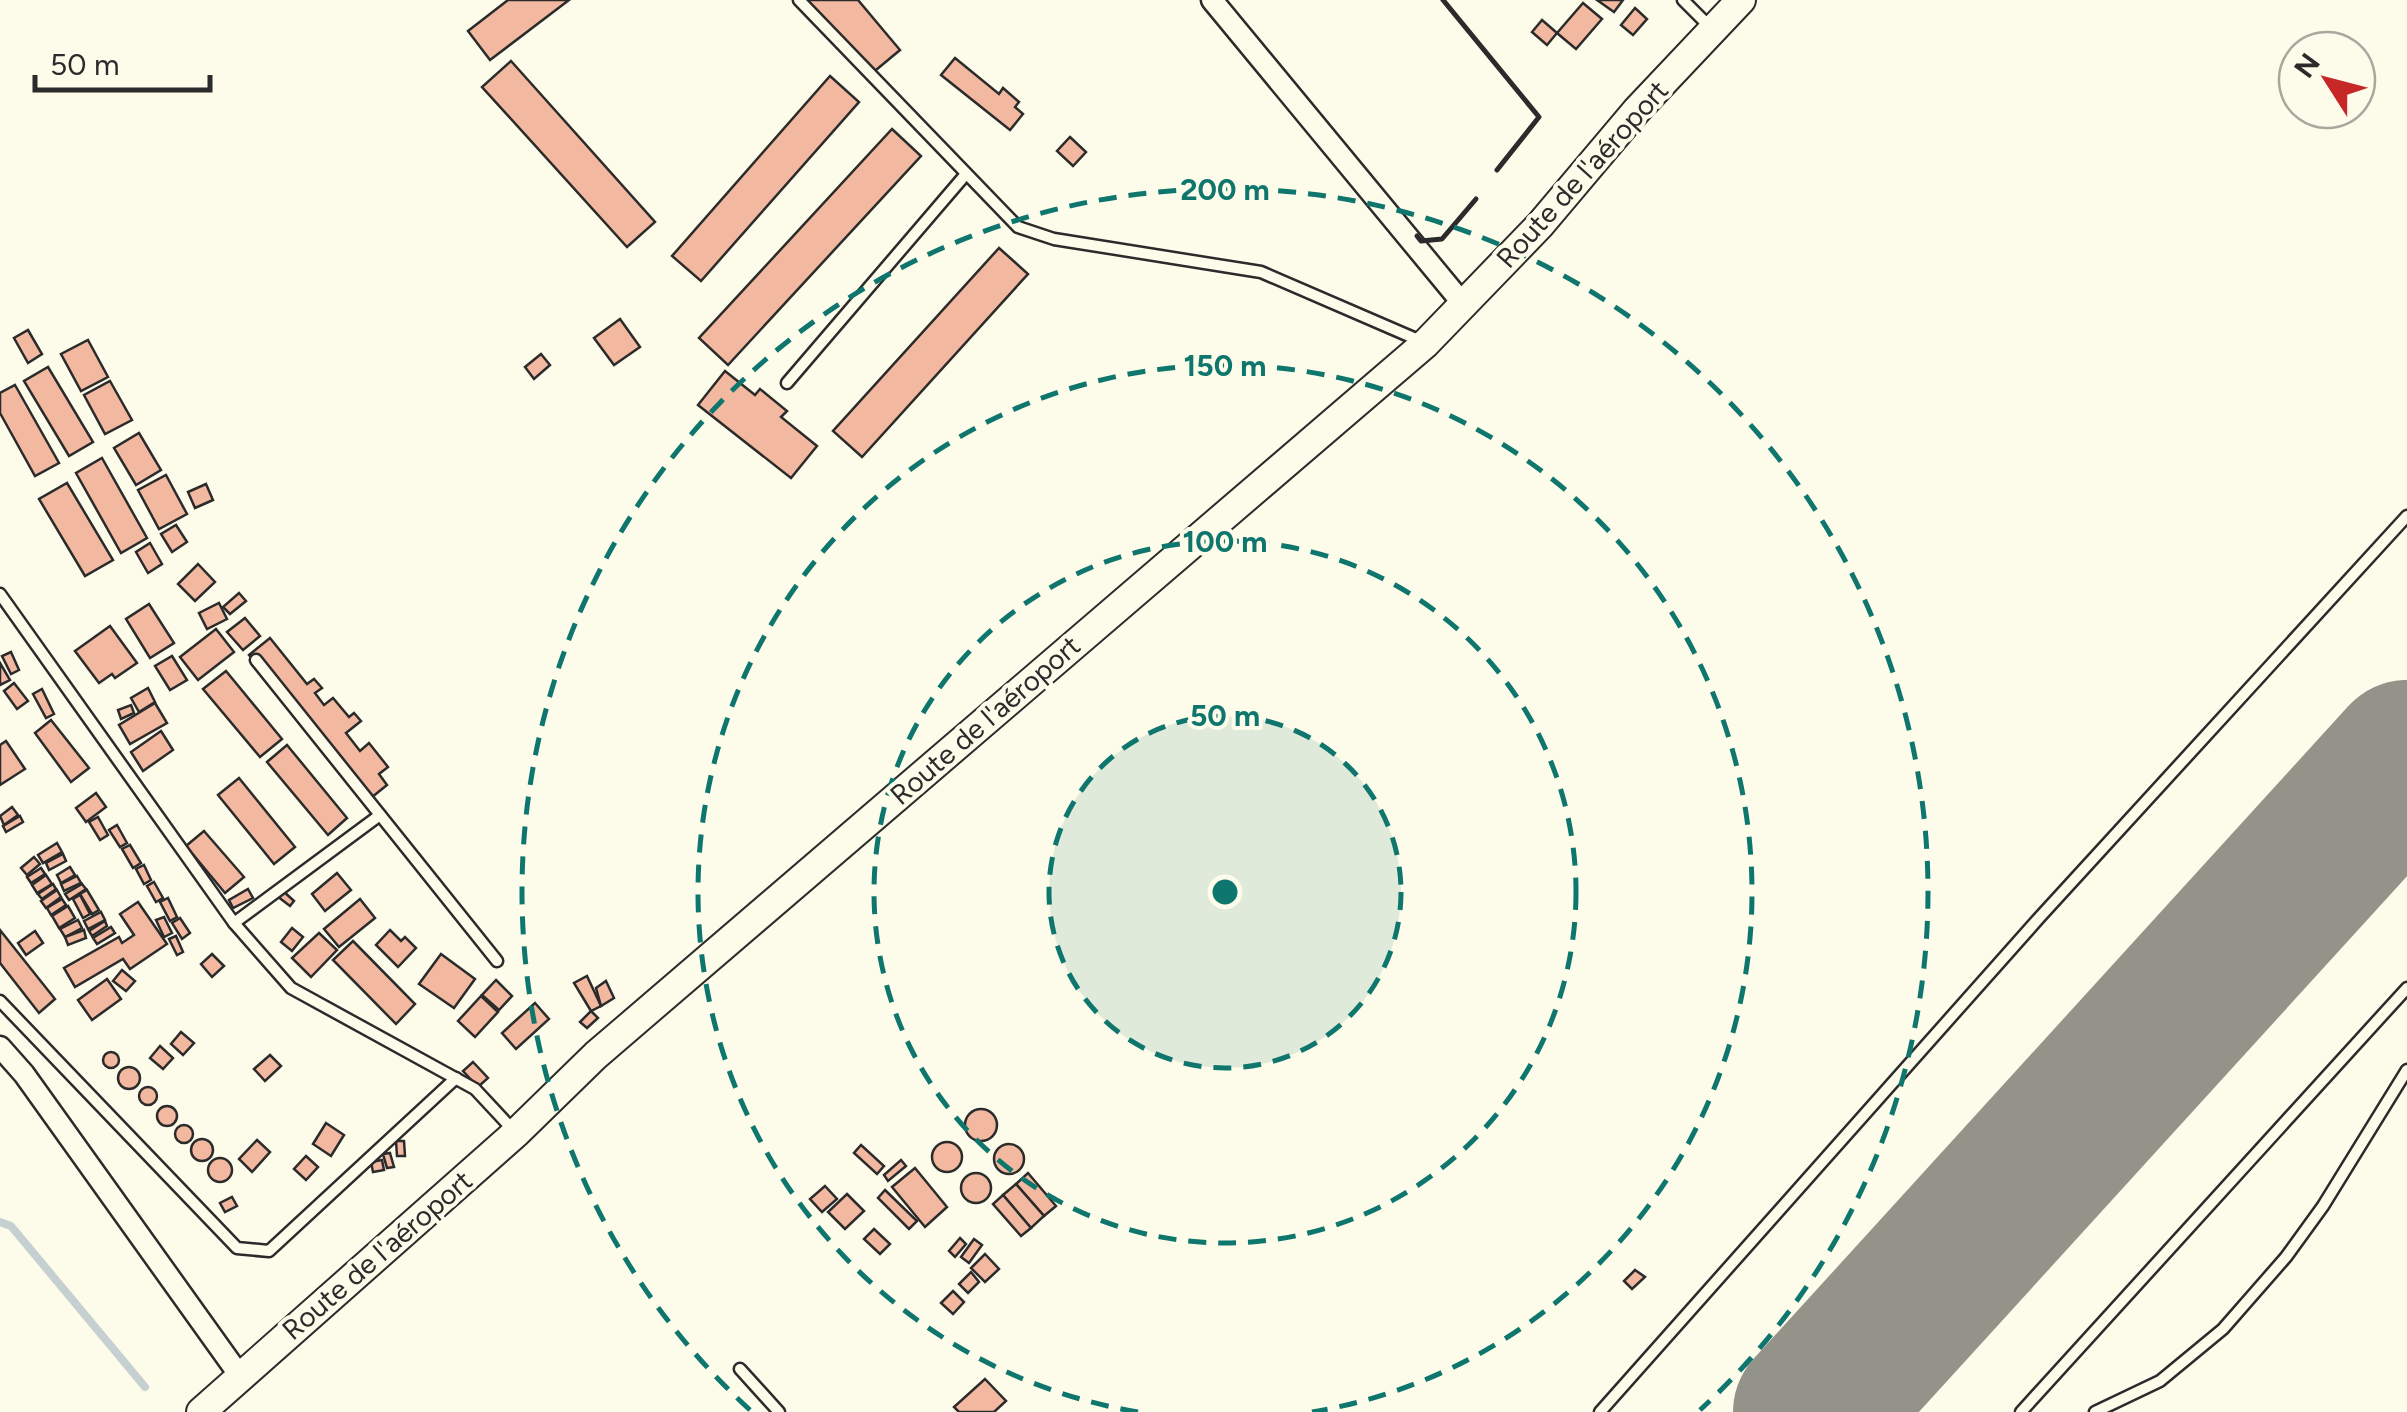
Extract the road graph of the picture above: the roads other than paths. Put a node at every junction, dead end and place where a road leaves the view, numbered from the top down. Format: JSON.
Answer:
{"nodes":[{"id":1,"x":799,"y":0,"type":"edge"},
{"id":2,"x":1212,"y":0,"type":"edge"},
{"id":3,"x":1683,"y":0,"type":"edge"},
{"id":4,"x":1741,"y":0,"type":"edge"},
{"id":5,"x":1713,"y":30,"type":"junction"},
{"id":6,"x":966,"y":174,"type":"junction"},
{"id":7,"x":1464,"y":306,"type":"junction"},
{"id":8,"x":1426,"y":343,"type":"junction"},
{"id":9,"x":787,"y":383,"type":"dead end"},
{"id":10,"x":2407,"y":516,"type":"edge"},
{"id":11,"x":0,"y":594,"type":"edge"},
{"id":12,"x":256,"y":660,"type":"dead end"},
{"id":13,"x":380,"y":815,"type":"junction"},
{"id":14,"x":234,"y":923,"type":"junction"},
{"id":15,"x":497,"y":961,"type":"dead end"},
{"id":16,"x":2407,"y":988,"type":"edge"},
{"id":17,"x":0,"y":1002,"type":"edge"},
{"id":18,"x":0,"y":1047,"type":"edge"},
{"id":19,"x":2407,"y":1070,"type":"edge"},
{"id":20,"x":456,"y":1078,"type":"junction"},
{"id":21,"x":516,"y":1134,"type":"junction"},
{"id":22,"x":740,"y":1369,"type":"dead end"},
{"id":23,"x":240,"y":1376,"type":"junction"},
{"id":24,"x":201,"y":1412,"type":"edge"},
{"id":25,"x":779,"y":1412,"type":"edge"},
{"id":26,"x":1600,"y":1412,"type":"edge"},
{"id":27,"x":2021,"y":1412,"type":"edge"},
{"id":28,"x":2095,"y":1412,"type":"edge"}],
"edges":[{"from":1,"to":6,"type":"lane"},
{"from":2,"to":7,"type":"street"},
{"from":3,"to":5,"type":"lane"},
{"from":4,"to":5,"type":"street","name":"Route de l'aéroport"},
{"from":5,"to":7,"type":"street","name":"Route de l'aéroport"},
{"from":6,"to":8,"type":"lane"},
{"from":6,"to":9,"type":"lane"},
{"from":7,"to":8,"type":"street","name":"Route de l'aéroport"},
{"from":8,"to":21,"type":"street","name":"Route de l'aéroport"},
{"from":10,"to":26,"type":"lane"},
{"from":11,"to":14,"type":"lane"},
{"from":12,"to":13,"type":"lane"},
{"from":13,"to":14,"type":"lane"},
{"from":13,"to":15,"type":"lane"},
{"from":14,"to":20,"type":"lane"},
{"from":16,"to":27,"type":"lane"},
{"from":17,"to":20,"type":"lane"},
{"from":18,"to":23,"type":"street"},
{"from":19,"to":28,"type":"lane"},
{"from":20,"to":21,"type":"lane"},
{"from":21,"to":23,"type":"street","name":"Route de l'aéroport"},
{"from":22,"to":25,"type":"lane"},
{"from":23,"to":24,"type":"street","name":"Route de l'aéroport"}]}
